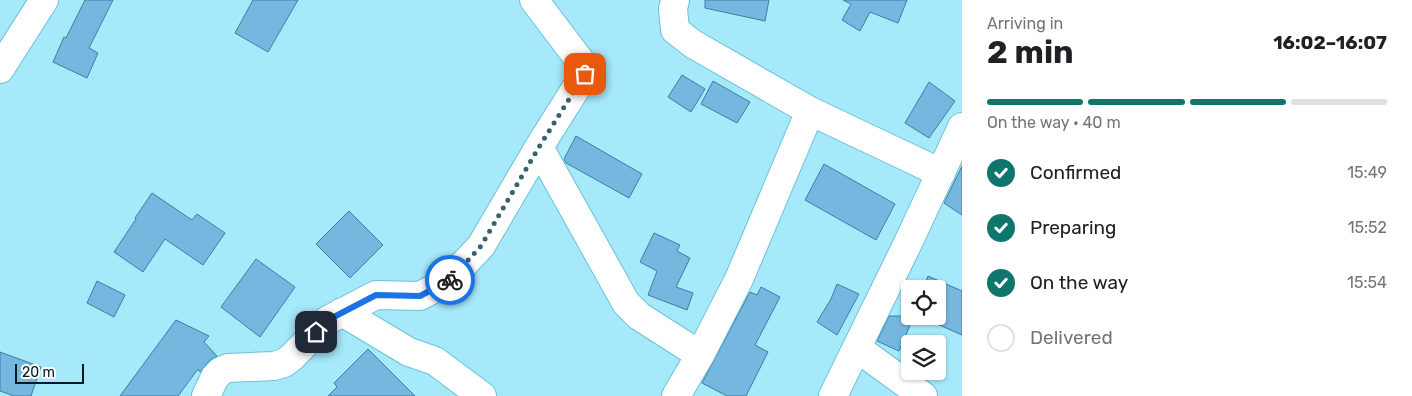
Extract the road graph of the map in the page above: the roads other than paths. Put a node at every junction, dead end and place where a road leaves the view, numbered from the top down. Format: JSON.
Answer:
{"nodes":[{"id":1,"x":44,"y":0,"type":"edge"},
{"id":2,"x":534,"y":0,"type":"edge"},
{"id":3,"x":675,"y":0,"type":"edge"},
{"id":4,"x":0,"y":69,"type":"edge"},
{"id":5,"x":810,"y":111,"type":"junction"},
{"id":6,"x":539,"y":147,"type":"junction"},
{"id":7,"x":954,"y":150,"type":"edge"},
{"id":8,"x":342,"y":312,"type":"junction"},
{"id":9,"x":857,"y":348,"type":"junction"},
{"id":10,"x":700,"y":355,"type":"junction"},
{"id":11,"x":206,"y":396,"type":"edge"},
{"id":12,"x":482,"y":396,"type":"edge"},
{"id":13,"x":676,"y":396,"type":"edge"},
{"id":14,"x":833,"y":396,"type":"edge"},
{"id":15,"x":923,"y":396,"type":"edge"}],
"edges":[{"from":1,"to":4,"type":"street"},
{"from":2,"to":6,"type":"street"},
{"from":3,"to":5,"type":"street"},
{"from":5,"to":7,"type":"street"},
{"from":5,"to":10,"type":"street"},
{"from":6,"to":8,"type":"street"},
{"from":6,"to":10,"type":"street"},
{"from":7,"to":9,"type":"street"},
{"from":8,"to":11,"type":"street"},
{"from":8,"to":12,"type":"street"},
{"from":9,"to":14,"type":"street"},
{"from":9,"to":15,"type":"street"},
{"from":10,"to":13,"type":"street"}]}
